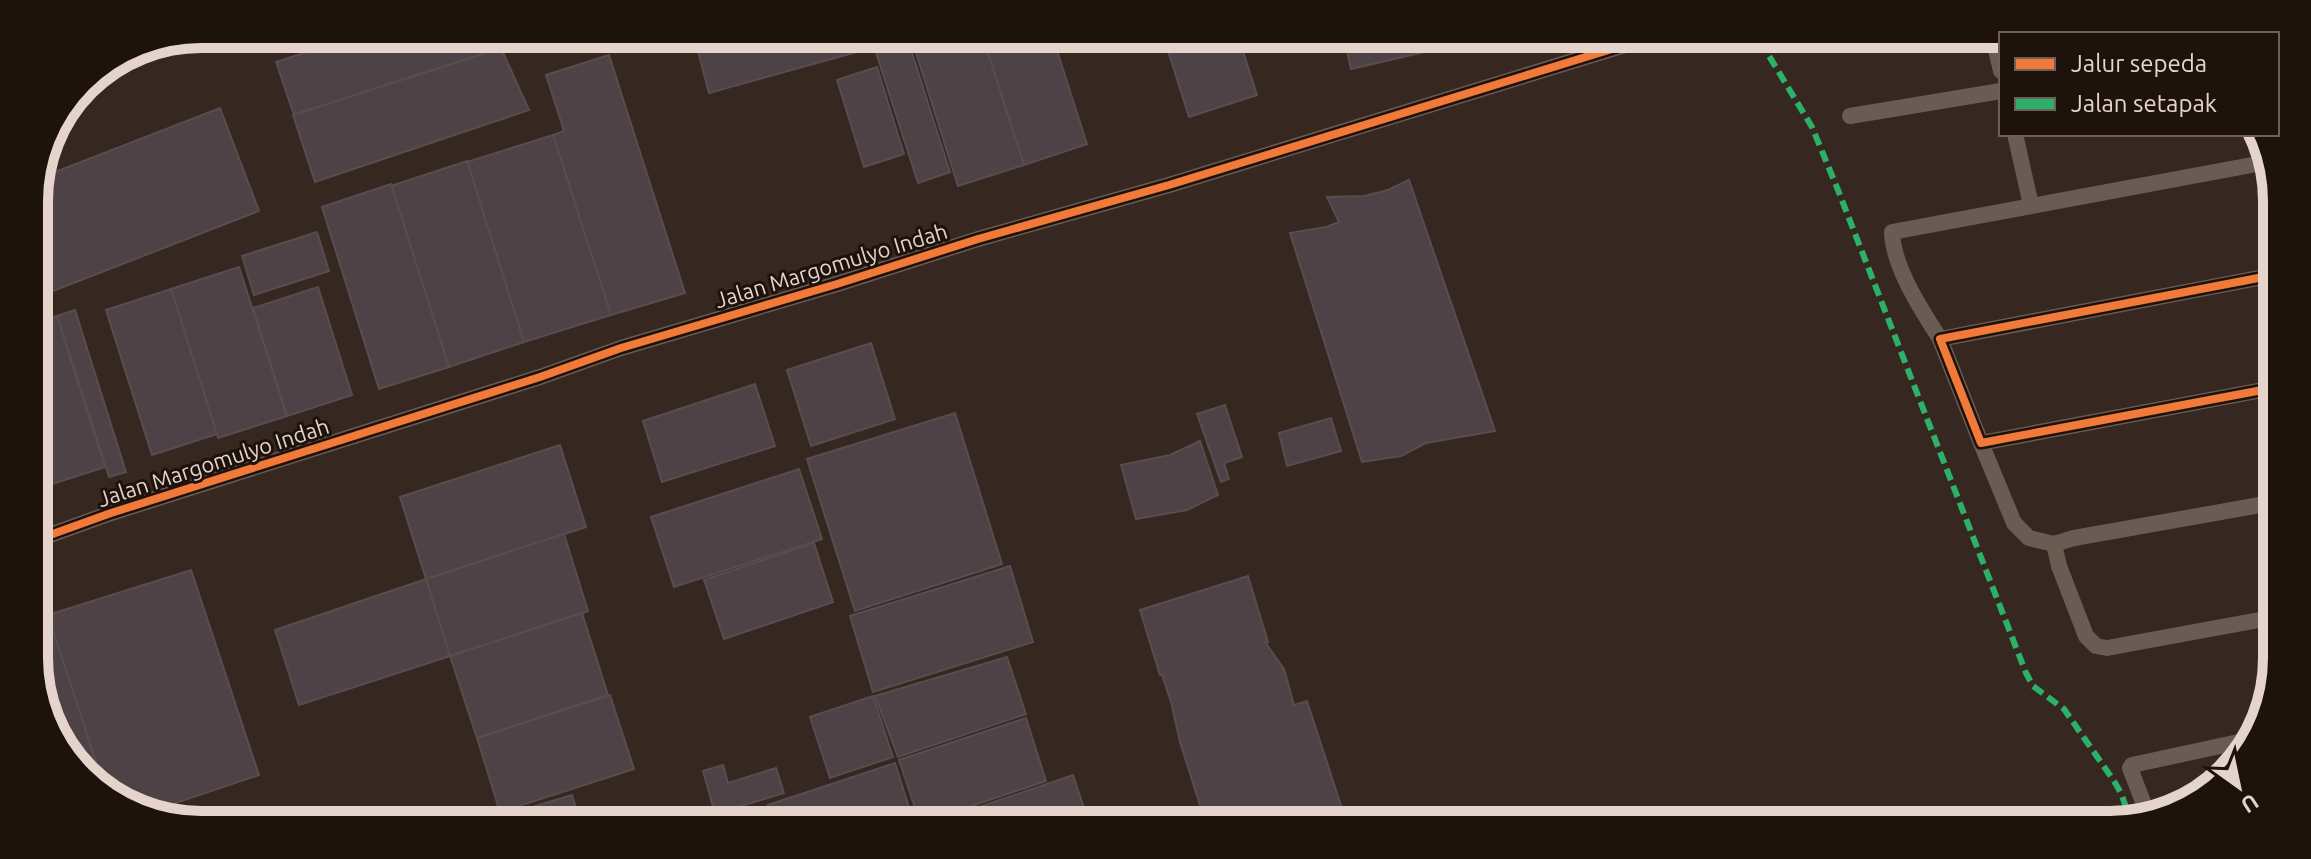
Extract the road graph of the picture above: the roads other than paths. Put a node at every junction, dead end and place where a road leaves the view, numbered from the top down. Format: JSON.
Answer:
{"nodes":[{"id":1,"x":1615,"y":48,"type":"edge"},
{"id":2,"x":1999,"y":91,"type":"edge"},
{"id":3,"x":1850,"y":116,"type":"dead end"},
{"id":4,"x":2015,"y":136,"type":"edge"},
{"id":5,"x":2259,"y":164,"type":"edge"},
{"id":6,"x":2031,"y":205,"type":"junction"},
{"id":7,"x":2263,"y":277,"type":"edge"},
{"id":8,"x":1940,"y":339,"type":"junction"},
{"id":9,"x":2263,"y":390,"type":"edge"},
{"id":10,"x":1981,"y":443,"type":"junction"},
{"id":11,"x":2263,"y":504,"type":"edge"},
{"id":12,"x":48,"y":536,"type":"edge"},
{"id":13,"x":2054,"y":544,"type":"junction"},
{"id":14,"x":2263,"y":619,"type":"edge"},
{"id":15,"x":2238,"y":742,"type":"edge"},
{"id":16,"x":2145,"y":807,"type":"edge"}],
"edges":[{"from":1,"to":12,"type":"street","name":"Jalan Margomulyo Indah"},
{"from":2,"to":3,"type":"street"},
{"from":4,"to":6,"type":"street"},
{"from":5,"to":6,"type":"street"},
{"from":6,"to":8,"type":"street"},
{"from":7,"to":8,"type":"street"},
{"from":8,"to":10,"type":"street"},
{"from":9,"to":10,"type":"street"},
{"from":10,"to":13,"type":"street"},
{"from":11,"to":13,"type":"street"},
{"from":13,"to":14,"type":"street"},
{"from":15,"to":16,"type":"street"}]}
